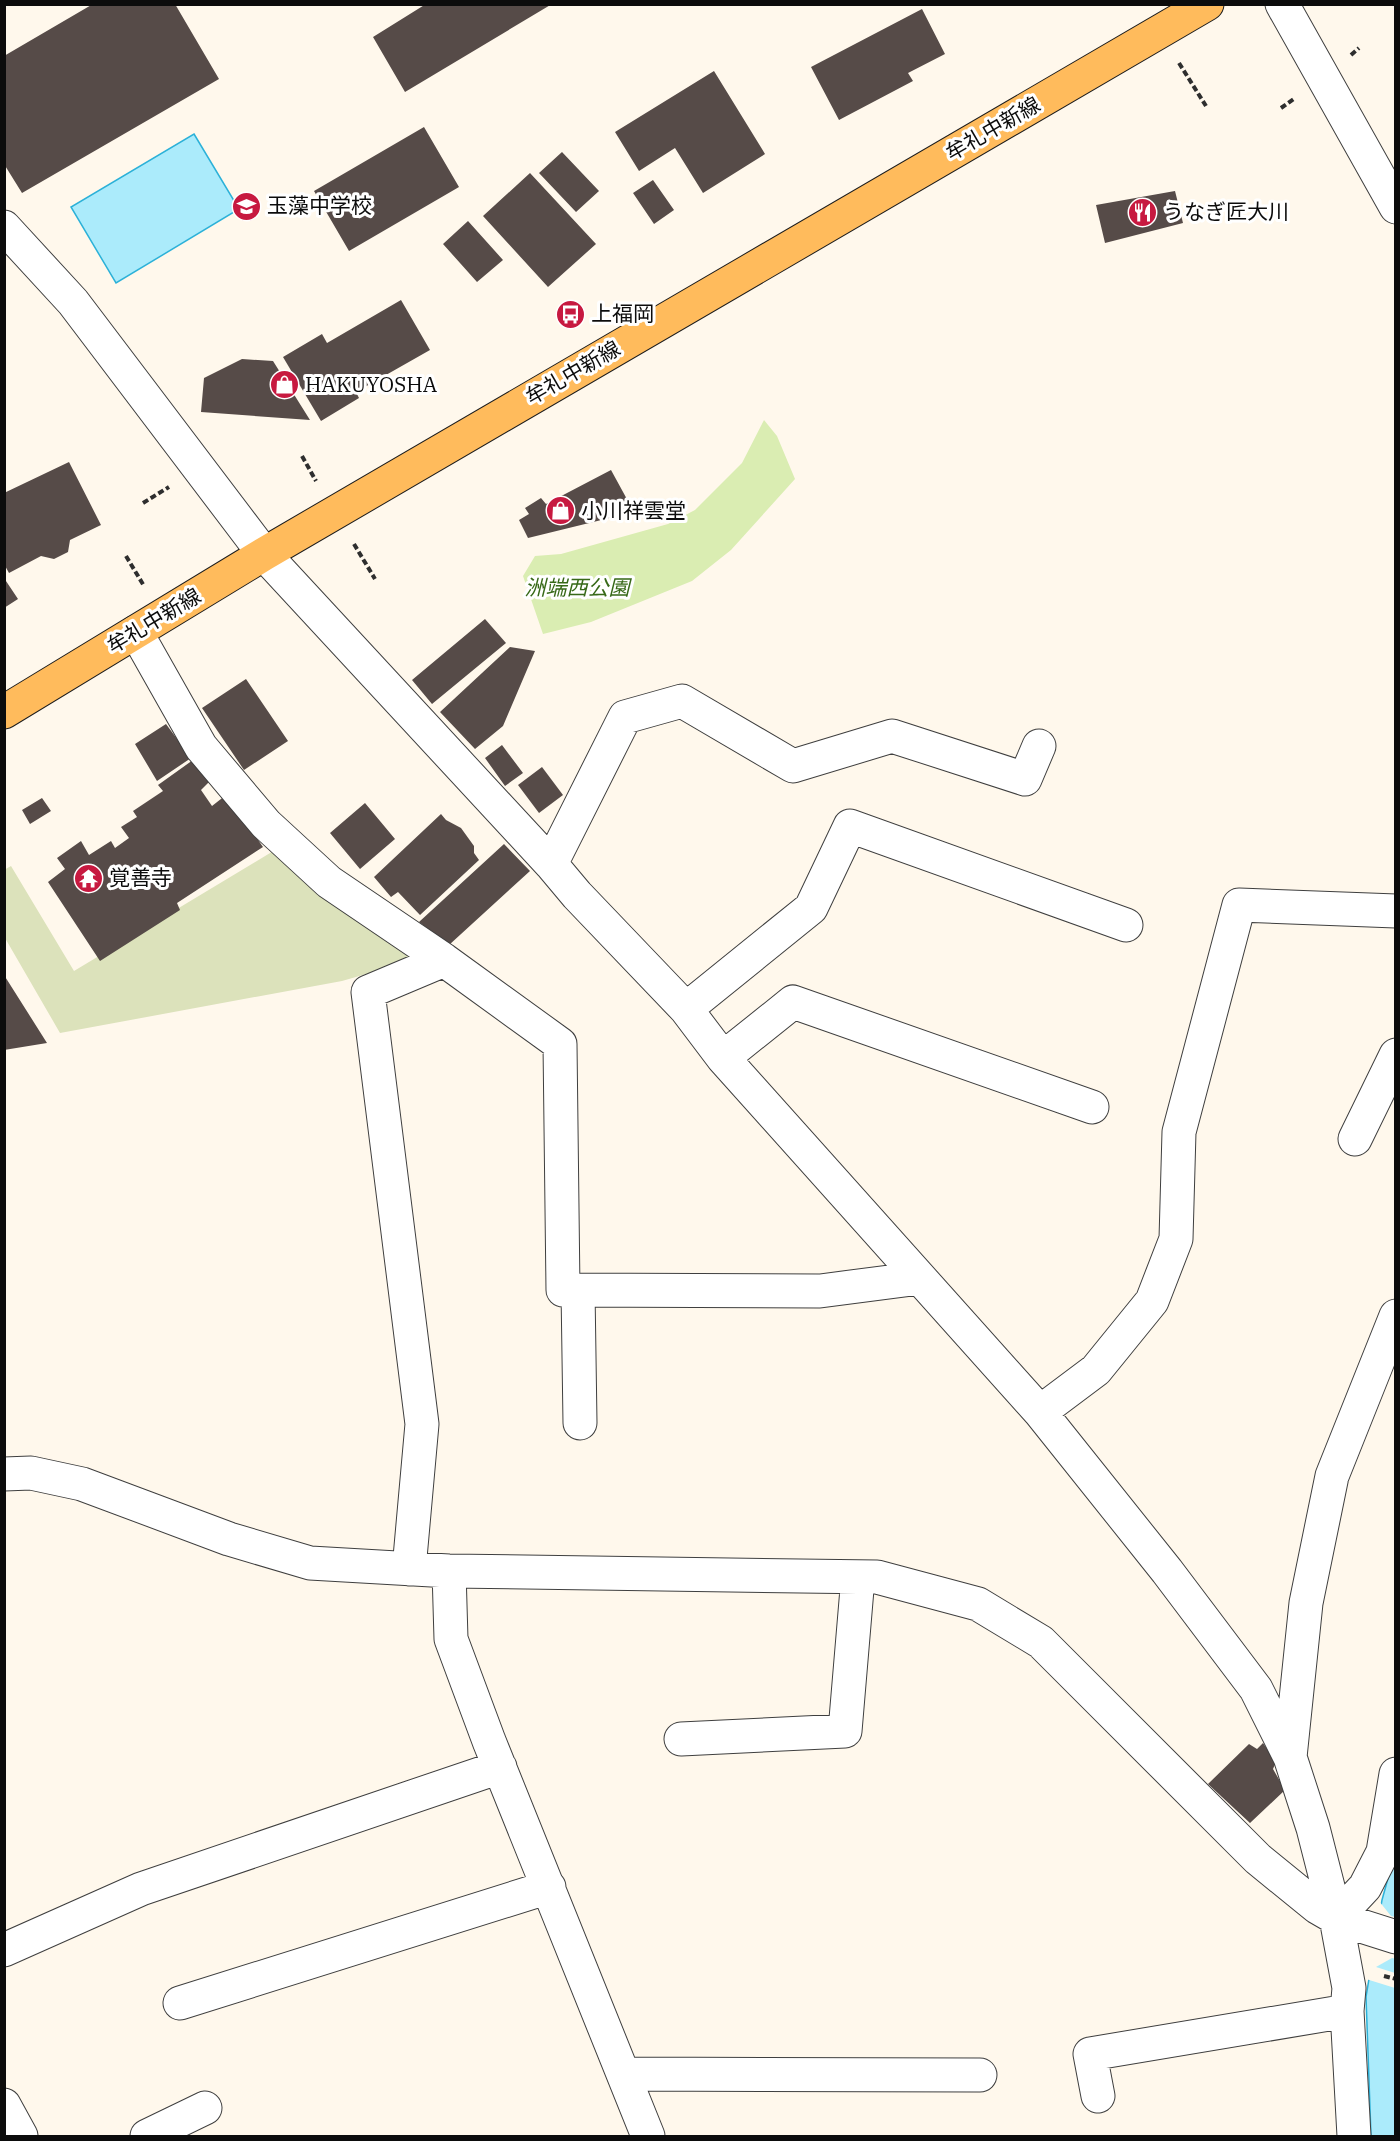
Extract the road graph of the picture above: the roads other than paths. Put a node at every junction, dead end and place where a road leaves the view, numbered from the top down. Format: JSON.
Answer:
{"nodes":[{"id":1,"x":1207,"y":4,"type":"edge"},
{"id":2,"x":1282,"y":4,"type":"edge"},
{"id":3,"x":1395,"y":207,"type":"edge"},
{"id":4,"x":4,"y":227,"type":"edge"},
{"id":5,"x":264,"y":554,"type":"junction"},
{"id":6,"x":136,"y":632,"type":"junction"},
{"id":7,"x":4,"y":712,"type":"edge"},
{"id":8,"x":1039,"y":746,"type":"dead end"},
{"id":9,"x":551,"y":864,"type":"junction"},
{"id":10,"x":1395,"y":911,"type":"edge"},
{"id":11,"x":1126,"y":925,"type":"dead end"},
{"id":12,"x":444,"y":960,"type":"junction"},
{"id":13,"x":686,"y":1009,"type":"junction"},
{"id":14,"x":1395,"y":1055,"type":"edge"},
{"id":15,"x":723,"y":1058,"type":"junction"},
{"id":16,"x":1092,"y":1107,"type":"dead end"},
{"id":17,"x":1355,"y":1139,"type":"dead end"},
{"id":18,"x":920,"y":1278,"type":"junction"},
{"id":19,"x":578,"y":1290,"type":"junction"},
{"id":20,"x":1395,"y":1316,"type":"edge"},
{"id":21,"x":1040,"y":1412,"type":"junction"},
{"id":22,"x":580,"y":1424,"type":"dead end"},
{"id":23,"x":4,"y":1474,"type":"edge"},
{"id":24,"x":409,"y":1569,"type":"junction"},
{"id":25,"x":449,"y":1571,"type":"junction"},
{"id":26,"x":858,"y":1577,"type":"junction"},
{"id":27,"x":681,"y":1739,"type":"dead end"},
{"id":28,"x":1290,"y":1757,"type":"junction"},
{"id":29,"x":500,"y":1767,"type":"junction"},
{"id":30,"x":1395,"y":1774,"type":"edge"},
{"id":31,"x":549,"y":1887,"type":"junction"},
{"id":32,"x":1336,"y":1917,"type":"junction"},
{"id":33,"x":1383,"y":1934,"type":"edge"},
{"id":34,"x":4,"y":1950,"type":"edge"},
{"id":35,"x":180,"y":2002,"type":"dead end"},
{"id":36,"x":1347,"y":2011,"type":"junction"},
{"id":37,"x":624,"y":2074,"type":"junction"},
{"id":38,"x":980,"y":2075,"type":"dead end"},
{"id":39,"x":1098,"y":2096,"type":"dead end"},
{"id":40,"x":4,"y":2105,"type":"edge"},
{"id":41,"x":205,"y":2108,"type":"dead end"},
{"id":42,"x":638,"y":2132,"type":"edge"},
{"id":43,"x":21,"y":2136,"type":"edge"},
{"id":44,"x":147,"y":2136,"type":"edge"},
{"id":45,"x":1354,"y":2136,"type":"edge"}],
"edges":[{"from":1,"to":5,"type":"main road","name":"牟礼中新線"},
{"from":2,"to":3,"type":"street"},
{"from":4,"to":5,"type":"street"},
{"from":5,"to":6,"type":"main road","name":"牟礼中新線"},
{"from":5,"to":9,"type":"street"},
{"from":6,"to":7,"type":"main road","name":"牟礼中新線"},
{"from":6,"to":12,"type":"street"},
{"from":8,"to":9,"type":"street"},
{"from":9,"to":13,"type":"street"},
{"from":10,"to":21,"type":"street"},
{"from":11,"to":13,"type":"street"},
{"from":12,"to":19,"type":"street"},
{"from":12,"to":24,"type":"street"},
{"from":13,"to":15,"type":"street"},
{"from":14,"to":17,"type":"street"},
{"from":15,"to":16,"type":"street"},
{"from":15,"to":18,"type":"street"},
{"from":18,"to":19,"type":"street"},
{"from":18,"to":21,"type":"street"},
{"from":19,"to":22,"type":"street"},
{"from":20,"to":28,"type":"street"},
{"from":21,"to":28,"type":"street"},
{"from":23,"to":24,"type":"street"},
{"from":24,"to":25,"type":"street"},
{"from":25,"to":26,"type":"street"},
{"from":25,"to":29,"type":"street"},
{"from":26,"to":27,"type":"street"},
{"from":26,"to":32,"type":"street"},
{"from":28,"to":32,"type":"street"},
{"from":29,"to":31,"type":"street"},
{"from":29,"to":34,"type":"street"},
{"from":30,"to":32,"type":"street"},
{"from":31,"to":35,"type":"street"},
{"from":31,"to":37,"type":"street"},
{"from":32,"to":33,"type":"street"},
{"from":32,"to":36,"type":"street"},
{"from":36,"to":39,"type":"street"},
{"from":36,"to":45,"type":"street"},
{"from":37,"to":38,"type":"street"},
{"from":37,"to":42,"type":"street"},
{"from":40,"to":43,"type":"street"},
{"from":41,"to":44,"type":"street"}]}
